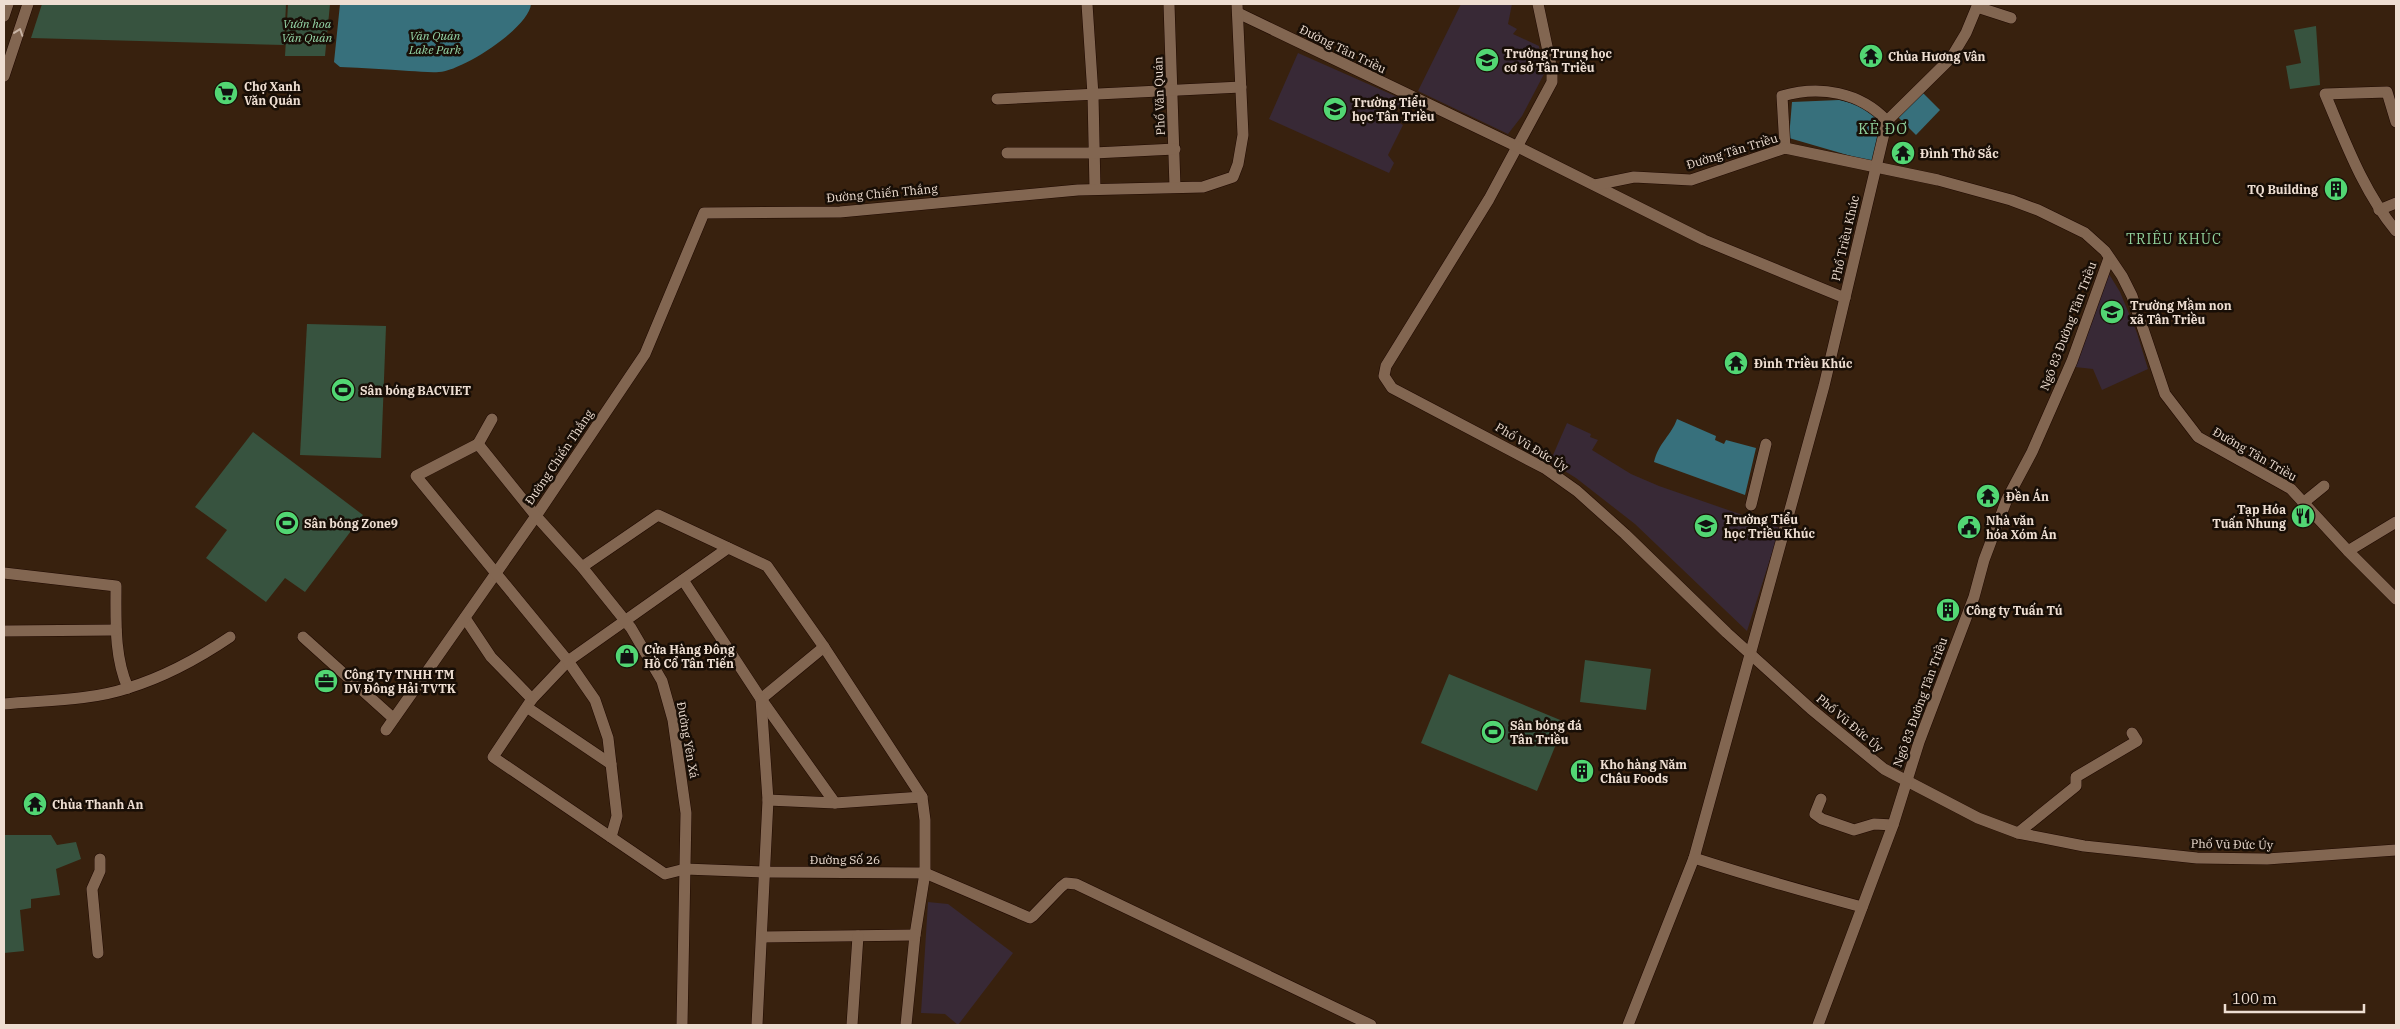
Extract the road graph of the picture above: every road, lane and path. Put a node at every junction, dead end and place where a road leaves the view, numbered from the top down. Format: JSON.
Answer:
{"nodes":[{"id":1,"x":8,"y":4,"type":"edge"},
{"id":2,"x":28,"y":4,"type":"edge"},
{"id":3,"x":1087,"y":4,"type":"edge"},
{"id":4,"x":1169,"y":4,"type":"edge"},
{"id":5,"x":1538,"y":4,"type":"edge"},
{"id":6,"x":1978,"y":5,"type":"edge"},
{"id":7,"x":1238,"y":8,"type":"edge"},
{"id":8,"x":4,"y":16,"type":"edge"},
{"id":9,"x":2011,"y":18,"type":"dead end"},
{"id":10,"x":6,"y":60,"type":"edge"},
{"id":11,"x":4,"y":76,"type":"edge"},
{"id":12,"x":1241,"y":87,"type":"junction"},
{"id":13,"x":1173,"y":90,"type":"junction"},
{"id":14,"x":2391,"y":92,"type":"edge"},
{"id":15,"x":1093,"y":95,"type":"junction"},
{"id":16,"x":998,"y":99,"type":"dead end"},
{"id":17,"x":1887,"y":121,"type":"junction"},
{"id":18,"x":2396,"y":122,"type":"edge"},
{"id":19,"x":1518,"y":147,"type":"junction"},
{"id":20,"x":1785,"y":148,"type":"junction"},
{"id":21,"x":1175,"y":149,"type":"junction"},
{"id":22,"x":1008,"y":153,"type":"dead end"},
{"id":23,"x":1094,"y":153,"type":"junction"},
{"id":24,"x":1876,"y":167,"type":"junction"},
{"id":25,"x":1595,"y":185,"type":"junction"},
{"id":26,"x":1175,"y":187,"type":"junction"},
{"id":27,"x":1095,"y":189,"type":"junction"},
{"id":28,"x":2396,"y":203,"type":"edge"},
{"id":29,"x":2379,"y":210,"type":"junction"},
{"id":30,"x":2396,"y":231,"type":"edge"},
{"id":31,"x":2109,"y":258,"type":"junction"},
{"id":32,"x":1845,"y":298,"type":"junction"},
{"id":33,"x":492,"y":418,"type":"dead end"},
{"id":34,"x":478,"y":444,"type":"junction"},
{"id":35,"x":1766,"y":444,"type":"dead end"},
{"id":36,"x":2324,"y":486,"type":"dead end"},
{"id":37,"x":2303,"y":503,"type":"junction"},
{"id":38,"x":1750,"y":505,"type":"dead end"},
{"id":39,"x":536,"y":516,"type":"junction"},
{"id":40,"x":2396,"y":522,"type":"edge"},
{"id":41,"x":728,"y":548,"type":"junction"},
{"id":42,"x":2348,"y":551,"type":"junction"},
{"id":43,"x":582,"y":566,"type":"junction"},
{"id":44,"x":496,"y":572,"type":"junction"},
{"id":45,"x":4,"y":573,"type":"edge"},
{"id":46,"x":683,"y":580,"type":"junction"},
{"id":47,"x":2396,"y":599,"type":"edge"},
{"id":48,"x":465,"y":618,"type":"junction"},
{"id":49,"x":624,"y":620,"type":"junction"},
{"id":50,"x":116,"y":630,"type":"junction"},
{"id":51,"x":4,"y":631,"type":"edge"},
{"id":52,"x":230,"y":637,"type":"dead end"},
{"id":53,"x":303,"y":637,"type":"dead end"},
{"id":54,"x":824,"y":647,"type":"junction"},
{"id":55,"x":1752,"y":653,"type":"junction"},
{"id":56,"x":568,"y":661,"type":"junction"},
{"id":57,"x":128,"y":688,"type":"junction"},
{"id":58,"x":761,"y":698,"type":"junction"},
{"id":59,"x":4,"y":704,"type":"edge"},
{"id":60,"x":530,"y":704,"type":"junction"},
{"id":61,"x":393,"y":718,"type":"junction"},
{"id":62,"x":386,"y":730,"type":"dead end"},
{"id":63,"x":2132,"y":733,"type":"dead end"},
{"id":64,"x":611,"y":764,"type":"junction"},
{"id":65,"x":1906,"y":781,"type":"junction"},
{"id":66,"x":922,"y":797,"type":"junction"},
{"id":67,"x":1821,"y":799,"type":"dead end"},
{"id":68,"x":768,"y":800,"type":"junction"},
{"id":69,"x":835,"y":803,"type":"junction"},
{"id":70,"x":1893,"y":825,"type":"junction"},
{"id":71,"x":2018,"y":833,"type":"junction"},
{"id":72,"x":611,"y":837,"type":"junction"},
{"id":73,"x":2396,"y":850,"type":"edge"},
{"id":74,"x":1694,"y":858,"type":"junction"},
{"id":75,"x":100,"y":859,"type":"dead end"},
{"id":76,"x":685,"y":869,"type":"junction"},
{"id":77,"x":765,"y":872,"type":"junction"},
{"id":78,"x":925,"y":873,"type":"junction"},
{"id":79,"x":1862,"y":907,"type":"junction"},
{"id":80,"x":915,"y":935,"type":"junction"},
{"id":81,"x":858,"y":936,"type":"junction"},
{"id":82,"x":762,"y":937,"type":"junction"},
{"id":83,"x":98,"y":953,"type":"dead end"},
{"id":84,"x":682,"y":1025,"type":"edge"},
{"id":85,"x":758,"y":1025,"type":"edge"},
{"id":86,"x":852,"y":1025,"type":"edge"},
{"id":87,"x":906,"y":1025,"type":"edge"},
{"id":88,"x":1371,"y":1025,"type":"edge"},
{"id":89,"x":1628,"y":1025,"type":"edge"},
{"id":90,"x":1818,"y":1025,"type":"edge"}],
"edges":[{"from":1,"to":8,"type":"street"},
{"from":10,"to":2,"type":"street","one_way":true},
{"from":3,"to":15,"type":"street"},
{"from":4,"to":13,"type":"street","name":"Phố Văn Quán"},
{"from":5,"to":19,"type":"street"},
{"from":6,"to":9,"type":"street"},
{"from":6,"to":17,"type":"street"},
{"from":7,"to":12,"type":"street","name":"Đường Chiến Thắng"},
{"from":7,"to":19,"type":"street","name":"Đường Tân Triều"},
{"from":10,"to":11,"type":"street"},
{"from":12,"to":13,"type":"street"},
{"from":12,"to":26,"type":"street","name":"Đường Chiến Thắng"},
{"from":13,"to":15,"type":"street"},
{"from":13,"to":21,"type":"street","name":"Phố Văn Quán"},
{"from":14,"to":18,"type":"street"},
{"from":14,"to":29,"type":"street"},
{"from":15,"to":16,"type":"street"},
{"from":15,"to":23,"type":"street"},
{"from":17,"to":20,"type":"street"},
{"from":17,"to":24,"type":"street","name":"Phố Triều Khúc"},
{"from":19,"to":25,"type":"street","name":"Đường Tân Triều"},
{"from":19,"to":55,"type":"street","name":"Phố Vũ Đức Úy"},
{"from":20,"to":24,"type":"street","name":"Đường Tân Triều"},
{"from":20,"to":25,"type":"street","name":"Đường Tân Triều"},
{"from":21,"to":23,"type":"street"},
{"from":21,"to":26,"type":"street","name":"Phố Văn Quán"},
{"from":22,"to":23,"type":"street"},
{"from":23,"to":27,"type":"street"},
{"from":24,"to":31,"type":"street","name":"Đường Tân Triều"},
{"from":24,"to":32,"type":"street","name":"Phố Triều Khúc"},
{"from":25,"to":32,"type":"street","name":"Phố Triều Khúc"},
{"from":26,"to":27,"type":"street","name":"Đường Chiến Thắng"},
{"from":27,"to":39,"type":"street","name":"Đường Chiến Thắng"},
{"from":28,"to":29,"type":"street"},
{"from":29,"to":30,"type":"street"},
{"from":31,"to":37,"type":"street","name":"Đường Tân Triều"},
{"from":31,"to":65,"type":"street","name":"Ngõ 83 Đường Tân Triều"},
{"from":32,"to":55,"type":"street"},
{"from":33,"to":34,"type":"street"},
{"from":34,"to":39,"type":"street","name":"Đường Yên Xá"},
{"from":34,"to":44,"type":"street"},
{"from":35,"to":38,"type":"street"},
{"from":36,"to":37,"type":"street"},
{"from":37,"to":42,"type":"street","name":"Đường Tân Triều"},
{"from":39,"to":43,"type":"street","name":"Đường Yên Xá"},
{"from":39,"to":44,"type":"street"},
{"from":40,"to":42,"type":"street"},
{"from":41,"to":43,"type":"street"},
{"from":41,"to":46,"type":"street"},
{"from":41,"to":54,"type":"street"},
{"from":42,"to":47,"type":"street","name":"Đường Tân Triều"},
{"from":43,"to":49,"type":"street","name":"Đường Yên Xá"},
{"from":44,"to":48,"type":"street"},
{"from":44,"to":56,"type":"street"},
{"from":45,"to":50,"type":"street"},
{"from":46,"to":49,"type":"street"},
{"from":46,"to":58,"type":"street"},
{"from":48,"to":60,"type":"street"},
{"from":48,"to":61,"type":"street"},
{"from":49,"to":56,"type":"street"},
{"from":49,"to":76,"type":"street","name":"Đường Yên Xá"},
{"from":50,"to":51,"type":"street"},
{"from":50,"to":57,"type":"street"},
{"from":52,"to":57,"type":"street"},
{"from":53,"to":61,"type":"street"},
{"from":54,"to":58,"type":"street"},
{"from":54,"to":66,"type":"street"},
{"from":55,"to":65,"type":"street","name":"Phố Vũ Đức Úy"},
{"from":55,"to":74,"type":"street"},
{"from":56,"to":60,"type":"street"},
{"from":56,"to":64,"type":"street"},
{"from":57,"to":59,"type":"street"},
{"from":58,"to":68,"type":"street"},
{"from":58,"to":69,"type":"street"},
{"from":60,"to":64,"type":"street"},
{"from":60,"to":72,"type":"street","name":"Đường Số 26"},
{"from":61,"to":62,"type":"street"},
{"from":63,"to":71,"type":"street"},
{"from":64,"to":72,"type":"street"},
{"from":65,"to":70,"type":"street","name":"Ngõ 83 Đường Tân Triều"},
{"from":65,"to":71,"type":"street","name":"Phố Vũ Đức Úy"},
{"from":66,"to":69,"type":"street"},
{"from":66,"to":78,"type":"street"},
{"from":67,"to":70,"type":"street"},
{"from":68,"to":69,"type":"street"},
{"from":68,"to":77,"type":"street"},
{"from":70,"to":79,"type":"street","name":"Ngõ 83 Đường Tân Triều"},
{"from":71,"to":73,"type":"street","name":"Phố Vũ Đức Úy"},
{"from":72,"to":76,"type":"street","name":"Đường Số 26"},
{"from":74,"to":79,"type":"street"},
{"from":74,"to":89,"type":"street"},
{"from":75,"to":83,"type":"street"},
{"from":76,"to":77,"type":"street","name":"Đường Số 26"},
{"from":76,"to":84,"type":"street","name":"Đường Yên Xá"},
{"from":77,"to":78,"type":"street","name":"Đường Số 26"},
{"from":77,"to":82,"type":"street"},
{"from":78,"to":80,"type":"street"},
{"from":78,"to":88,"type":"street"},
{"from":79,"to":90,"type":"street","name":"Ngõ 83 Đường Tân Triều"},
{"from":80,"to":81,"type":"street"},
{"from":80,"to":87,"type":"street"},
{"from":81,"to":82,"type":"street"},
{"from":81,"to":86,"type":"street"},
{"from":82,"to":85,"type":"street"}]}
